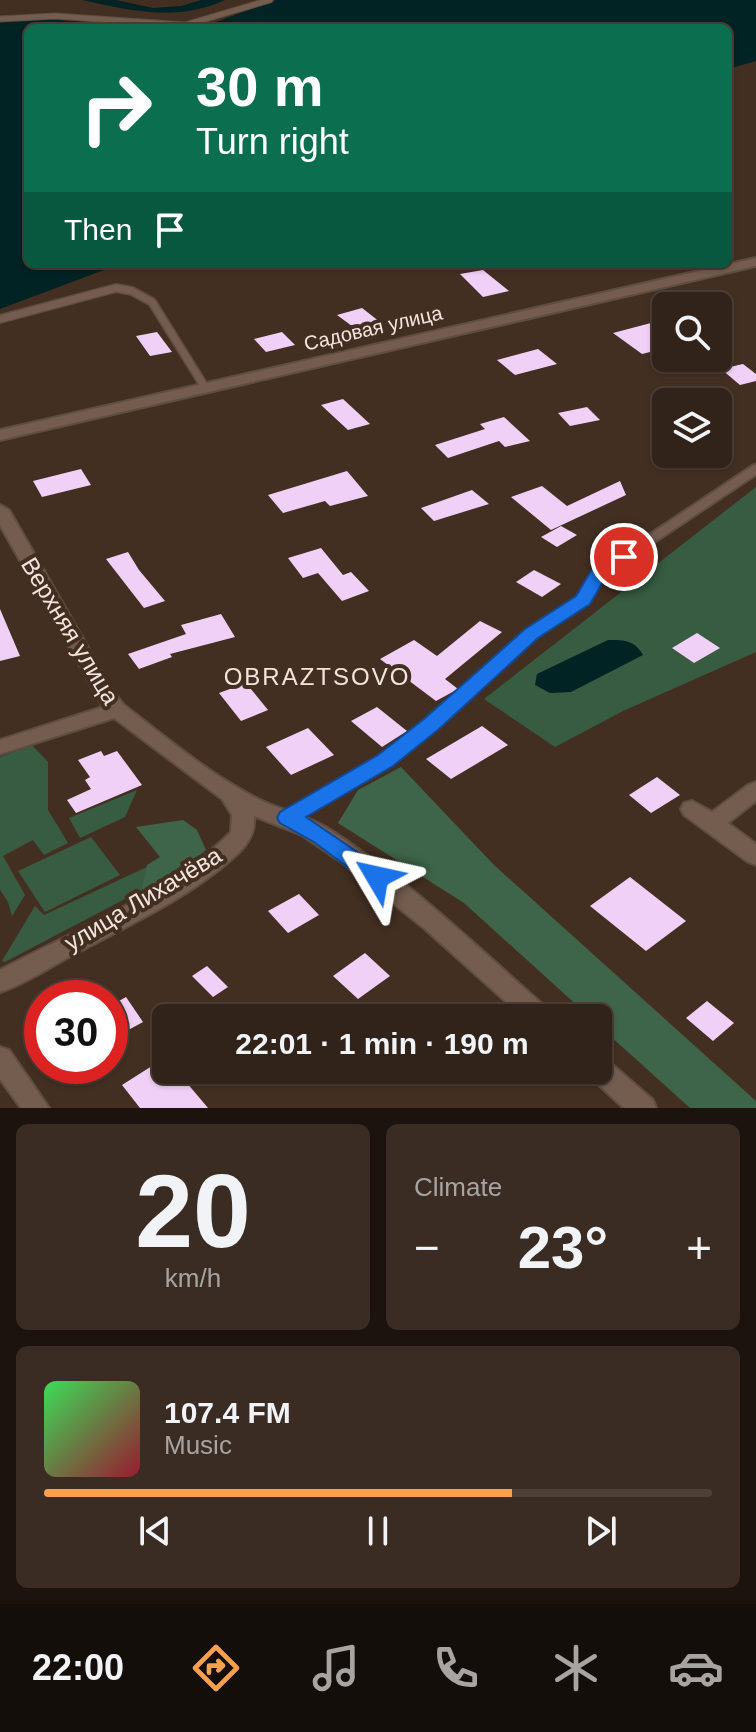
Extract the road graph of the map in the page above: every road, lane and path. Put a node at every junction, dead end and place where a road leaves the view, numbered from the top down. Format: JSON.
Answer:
{"nodes":[{"id":1,"x":270,"y":0,"type":"edge"},
{"id":2,"x":0,"y":19,"type":"edge"},
{"id":3,"x":171,"y":24,"type":"edge"},
{"id":4,"x":188,"y":24,"type":"edge"},
{"id":5,"x":756,"y":262,"type":"edge"},
{"id":6,"x":730,"y":268,"type":"edge"},
{"id":7,"x":732,"y":268,"type":"edge"},
{"id":8,"x":0,"y":319,"type":"edge"},
{"id":9,"x":206,"y":389,"type":"junction"},
{"id":10,"x":0,"y":435,"type":"edge"},
{"id":11,"x":756,"y":469,"type":"edge"},
{"id":12,"x":0,"y":510,"type":"edge"},
{"id":13,"x":117,"y":710,"type":"junction"},
{"id":14,"x":0,"y":747,"type":"edge"},
{"id":15,"x":756,"y":790,"type":"edge"},
{"id":16,"x":228,"y":792,"type":"junction"},
{"id":17,"x":692,"y":809,"type":"dead end"},
{"id":18,"x":288,"y":818,"type":"junction"},
{"id":19,"x":712,"y":823,"type":"junction"},
{"id":20,"x":756,"y":856,"type":"edge"},
{"id":21,"x":0,"y":982,"type":"edge"},
{"id":22,"x":525,"y":1004,"type":"edge"},
{"id":23,"x":0,"y":1058,"type":"edge"},
{"id":24,"x":612,"y":1080,"type":"edge"},
{"id":25,"x":36,"y":1108,"type":"edge"},
{"id":26,"x":643,"y":1108,"type":"edge"}],
"edges":[{"from":1,"to":4,"type":"lane"},
{"from":2,"to":3,"type":"lane"},
{"from":5,"to":7,"type":"street","name":"Садовая улица"},
{"from":6,"to":9,"type":"street","name":"Садовая улица"},
{"from":8,"to":9,"type":"lane"},
{"from":9,"to":10,"type":"street","name":"Садовая улица"},
{"from":11,"to":18,"type":"lane"},
{"from":12,"to":13,"type":"street","name":"Верхняя улица"},
{"from":13,"to":14,"type":"street"},
{"from":13,"to":16,"type":"street","name":"Верхняя улица"},
{"from":15,"to":19,"type":"street"},
{"from":16,"to":18,"type":"street","name":"Верхняя улица"},
{"from":16,"to":21,"type":"street","name":"улица Лихачёва"},
{"from":17,"to":19,"type":"street"},
{"from":18,"to":22,"type":"street","name":"Верхняя улица"},
{"from":19,"to":20,"type":"street"},
{"from":23,"to":25,"type":"street"},
{"from":24,"to":26,"type":"street"}]}
